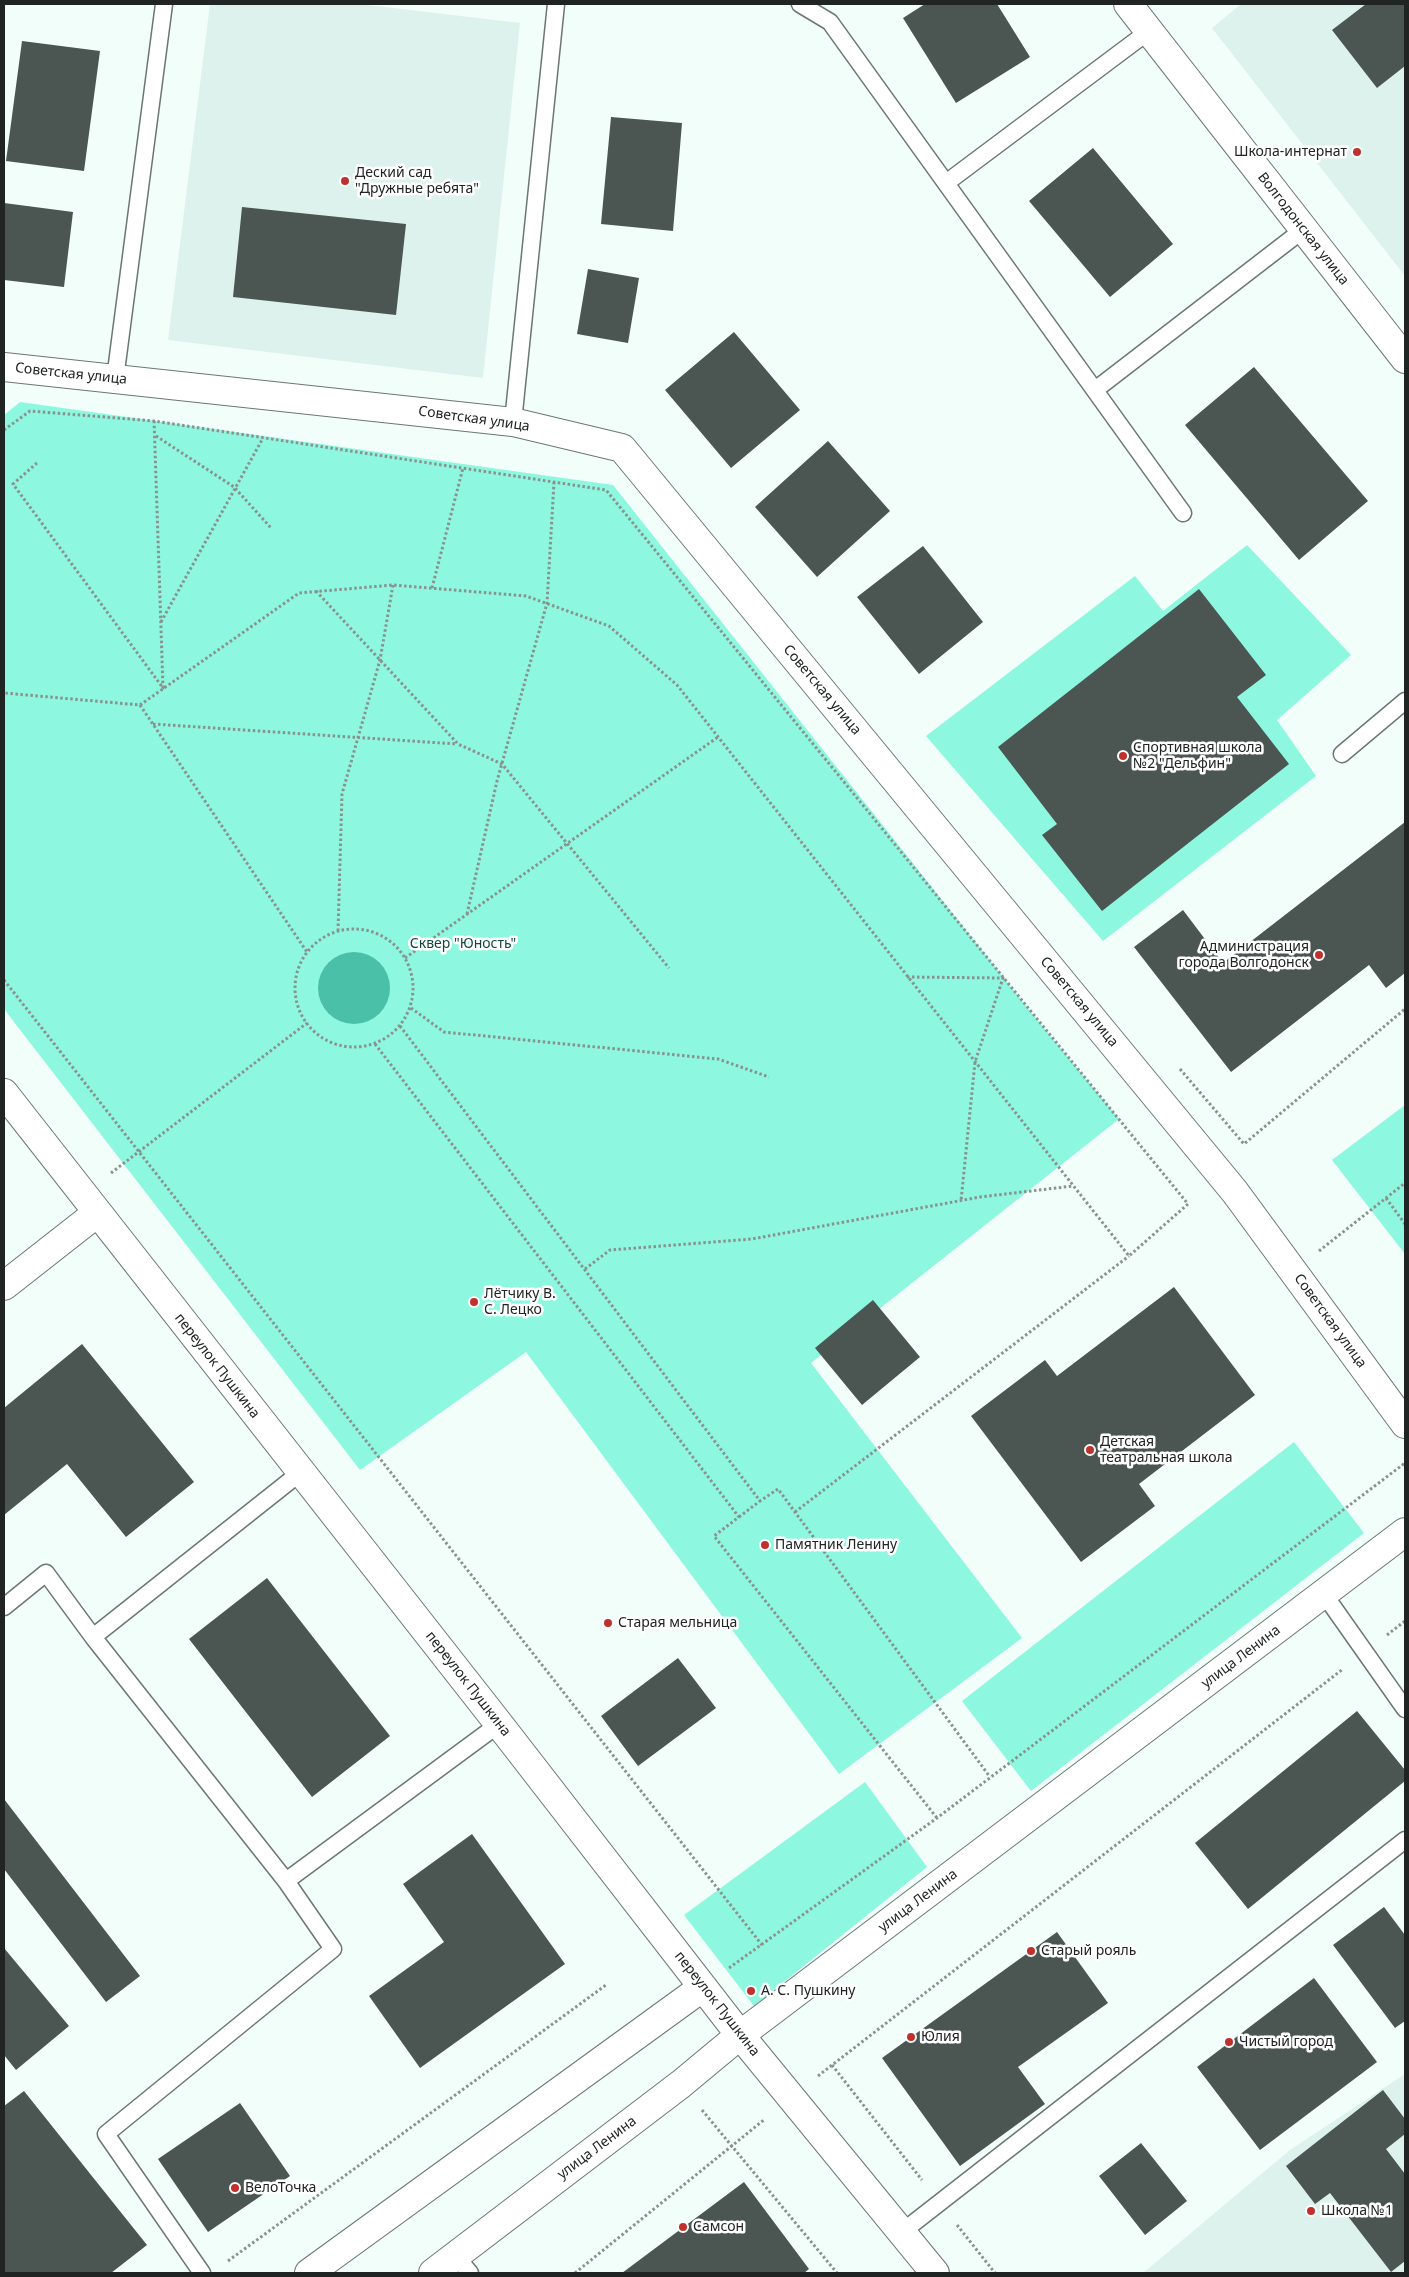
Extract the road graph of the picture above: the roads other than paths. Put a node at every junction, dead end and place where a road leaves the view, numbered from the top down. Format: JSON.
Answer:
{"nodes":[{"id":1,"x":164,"y":4,"type":"edge"},
{"id":2,"x":556,"y":4,"type":"edge"},
{"id":3,"x":800,"y":4,"type":"edge"},
{"id":4,"x":1128,"y":4,"type":"edge"},
{"id":5,"x":1149,"y":31,"type":"junction"},
{"id":6,"x":946,"y":183,"type":"junction"},
{"id":7,"x":1304,"y":229,"type":"junction"},
{"id":8,"x":1405,"y":359,"type":"edge"},
{"id":9,"x":4,"y":367,"type":"edge"},
{"id":10,"x":115,"y":379,"type":"junction"},
{"id":11,"x":1095,"y":390,"type":"junction"},
{"id":12,"x":514,"y":422,"type":"junction"},
{"id":13,"x":1183,"y":513,"type":"dead end"},
{"id":14,"x":1405,"y":701,"type":"edge"},
{"id":15,"x":1342,"y":754,"type":"dead end"},
{"id":16,"x":4,"y":1093,"type":"edge"},
{"id":17,"x":97,"y":1213,"type":"junction"},
{"id":18,"x":4,"y":1286,"type":"edge"},
{"id":19,"x":1405,"y":1424,"type":"edge"},
{"id":20,"x":300,"y":1472,"type":"junction"},
{"id":21,"x":1405,"y":1532,"type":"edge"},
{"id":22,"x":1324,"y":1594,"type":"junction"},
{"id":23,"x":4,"y":1607,"type":"edge"},
{"id":24,"x":93,"y":1637,"type":"junction"},
{"id":25,"x":1405,"y":1709,"type":"edge"},
{"id":26,"x":499,"y":1724,"type":"junction"},
{"id":27,"x":1405,"y":1840,"type":"edge"},
{"id":28,"x":286,"y":1881,"type":"junction"},
{"id":29,"x":703,"y":1987,"type":"junction"},
{"id":30,"x":740,"y":2036,"type":"junction"},
{"id":31,"x":902,"y":2232,"type":"junction"},
{"id":32,"x":463,"y":2265,"type":"edge"},
{"id":33,"x":202,"y":2273,"type":"edge"},
{"id":34,"x":309,"y":2273,"type":"edge"},
{"id":35,"x":433,"y":2273,"type":"edge"},
{"id":36,"x":935,"y":2273,"type":"edge"}],
"edges":[{"from":1,"to":10,"type":"lane"},
{"from":2,"to":12,"type":"lane"},
{"from":3,"to":6,"type":"lane"},
{"from":4,"to":5,"type":"street","name":"Волгодонская улица"},
{"from":5,"to":6,"type":"lane"},
{"from":5,"to":7,"type":"street","name":"Волгодонская улица"},
{"from":6,"to":11,"type":"lane"},
{"from":7,"to":8,"type":"street","name":"Волгодонская улица"},
{"from":7,"to":11,"type":"lane"},
{"from":9,"to":10,"type":"street","name":"Советская улица"},
{"from":10,"to":12,"type":"street","name":"Советская улица"},
{"from":11,"to":13,"type":"lane"},
{"from":12,"to":19,"type":"street","name":"Советская улица"},
{"from":14,"to":15,"type":"lane"},
{"from":16,"to":17,"type":"street","name":"переулок Пушкина"},
{"from":17,"to":18,"type":"street"},
{"from":17,"to":20,"type":"street","name":"переулок Пушкина"},
{"from":20,"to":24,"type":"lane"},
{"from":20,"to":26,"type":"street","name":"переулок Пушкина"},
{"from":21,"to":22,"type":"street","name":"улица Ленина"},
{"from":22,"to":25,"type":"lane"},
{"from":22,"to":30,"type":"street","name":"улица Ленина"},
{"from":23,"to":24,"type":"lane"},
{"from":24,"to":28,"type":"lane"},
{"from":26,"to":28,"type":"lane"},
{"from":26,"to":29,"type":"street","name":"переулок Пушкина"},
{"from":27,"to":31,"type":"lane"},
{"from":28,"to":33,"type":"lane"},
{"from":29,"to":30,"type":"street","name":"переулок Пушкина"},
{"from":29,"to":34,"type":"street"},
{"from":30,"to":31,"type":"street","name":"переулок Пушкина"},
{"from":30,"to":32,"type":"street","name":"улица Ленина"},
{"from":31,"to":36,"type":"street","name":"переулок Пушкина"},
{"from":32,"to":35,"type":"street","name":"улица Ленина"}]}
